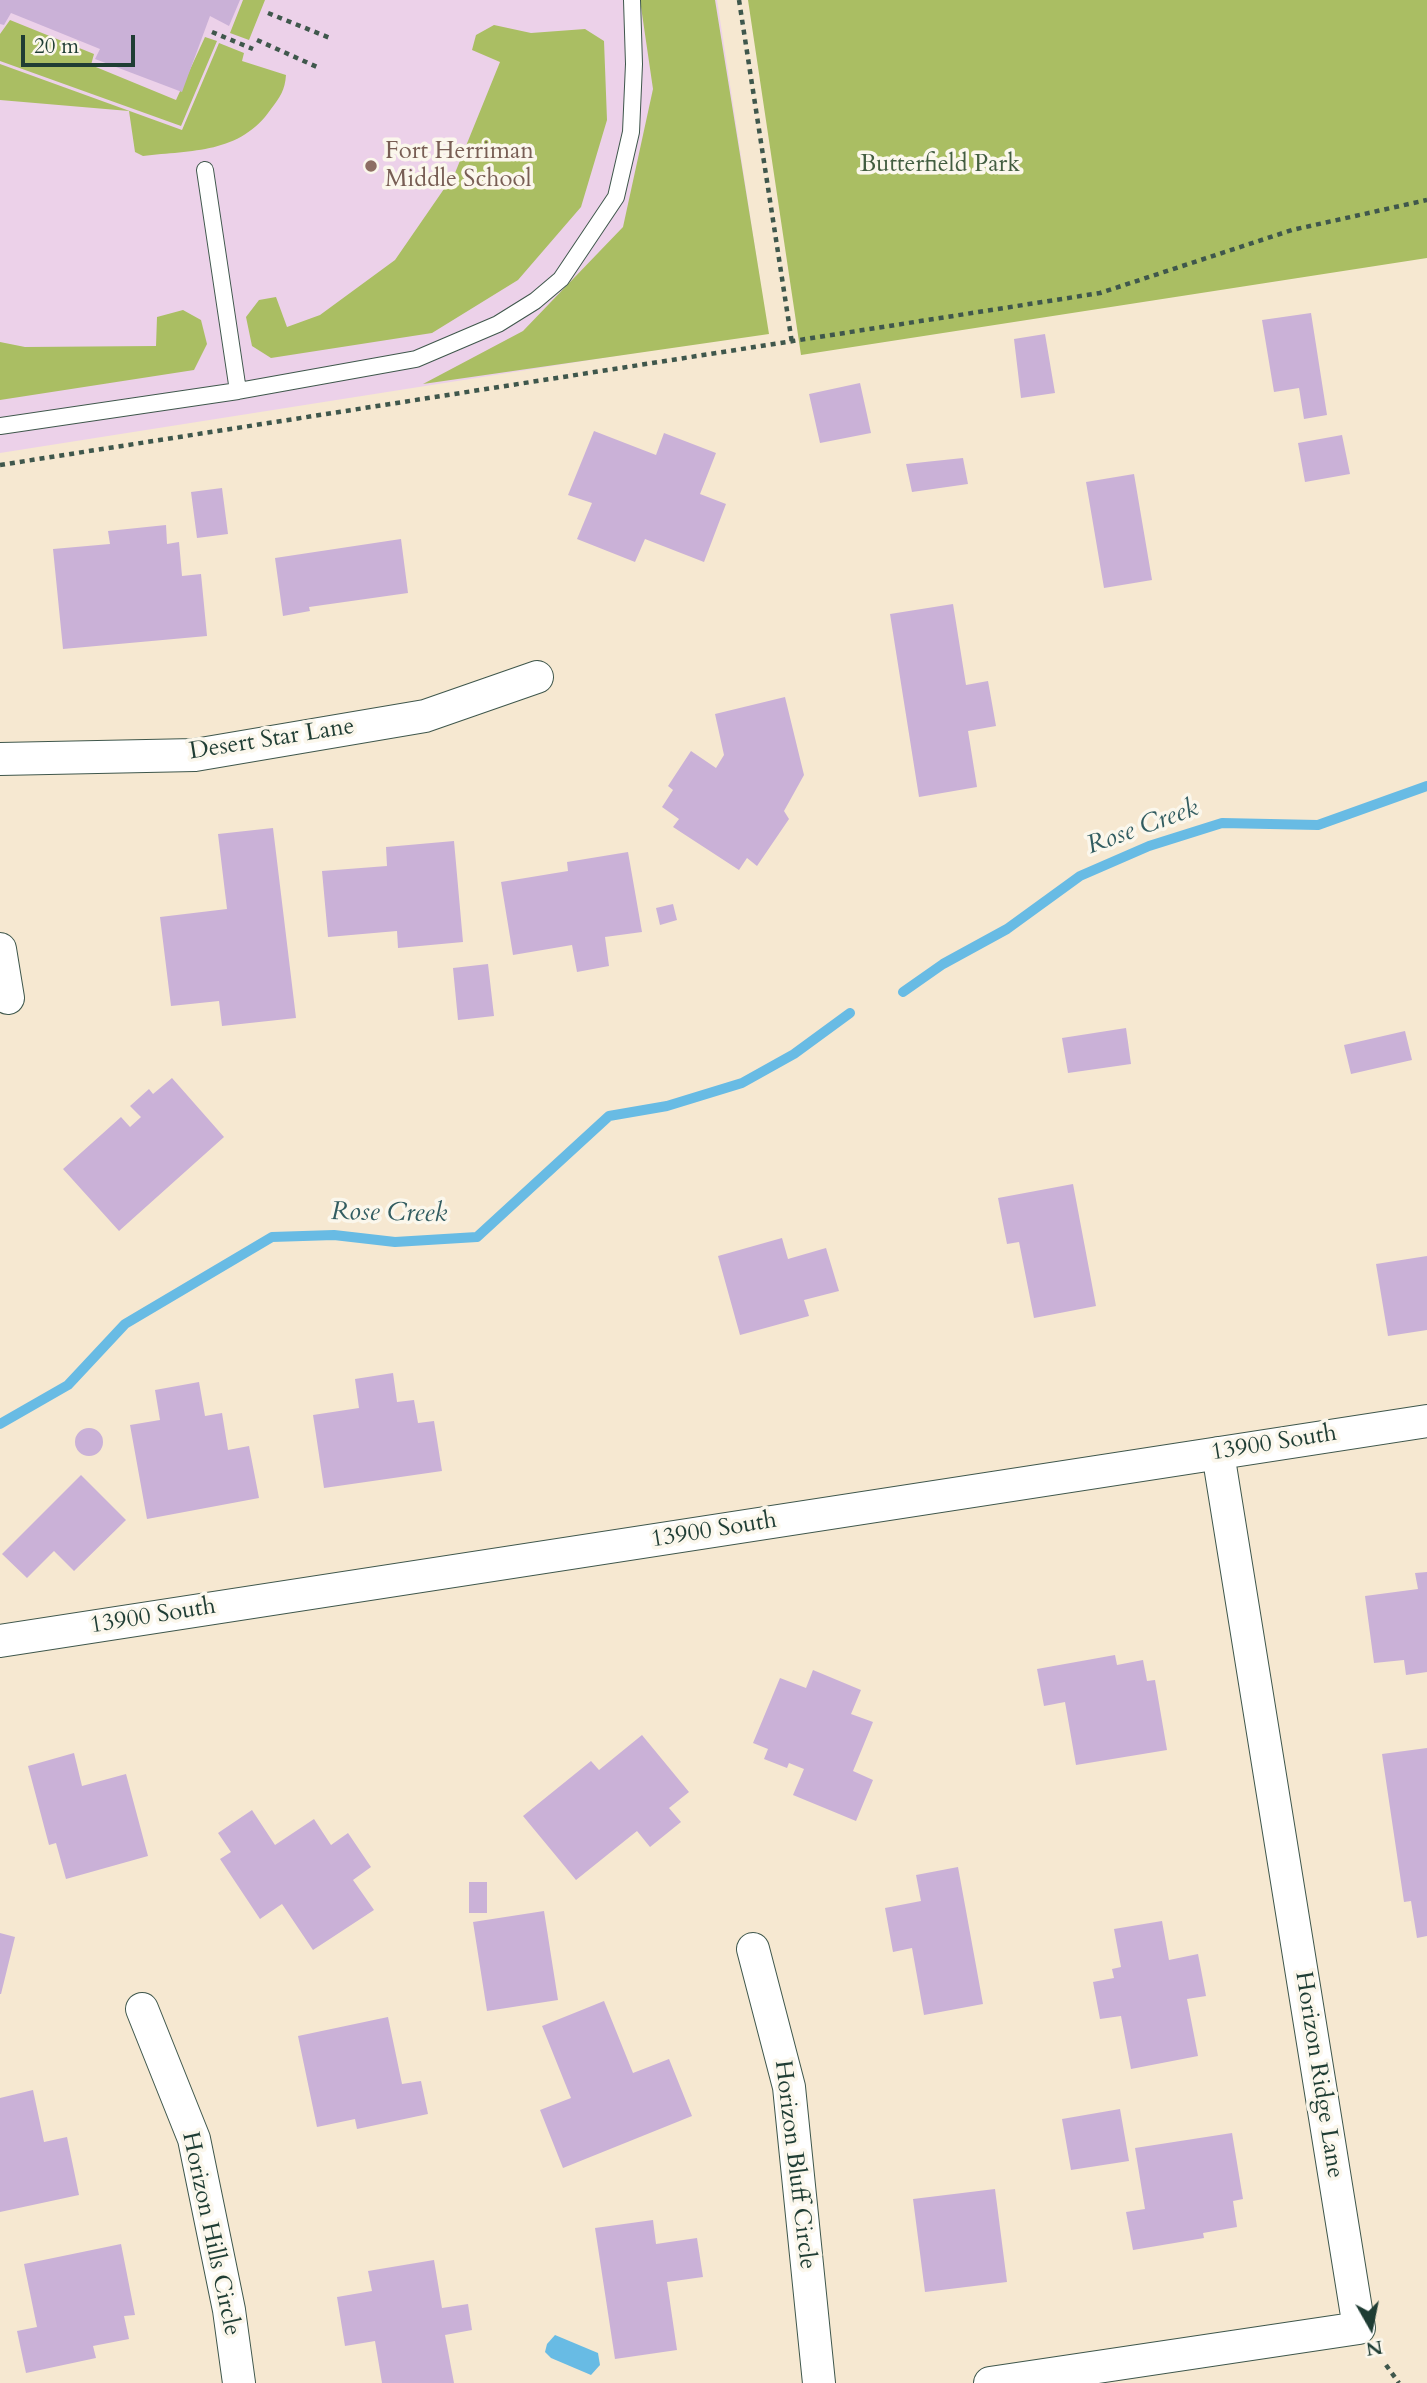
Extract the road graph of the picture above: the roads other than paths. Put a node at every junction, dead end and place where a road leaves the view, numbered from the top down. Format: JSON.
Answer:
{"nodes":[{"id":1,"x":632,"y":0,"type":"edge"},
{"id":2,"x":205,"y":170,"type":"dead end"},
{"id":3,"x":238,"y":391,"type":"junction"},
{"id":4,"x":0,"y":426,"type":"edge"},
{"id":5,"x":537,"y":677,"type":"dead end"},
{"id":6,"x":0,"y":759,"type":"edge"},
{"id":7,"x":0,"y":949,"type":"edge"},
{"id":8,"x":8,"y":998,"type":"dead end"},
{"id":9,"x":1427,"y":1421,"type":"edge"},
{"id":10,"x":1218,"y":1453,"type":"junction"},
{"id":11,"x":0,"y":1641,"type":"edge"},
{"id":12,"x":753,"y":1949,"type":"dead end"},
{"id":13,"x":142,"y":2009,"type":"dead end"},
{"id":14,"x":239,"y":2383,"type":"edge"},
{"id":15,"x":819,"y":2383,"type":"edge"},
{"id":16,"x":990,"y":2383,"type":"edge"}],
"edges":[{"from":1,"to":3,"type":"lane"},
{"from":2,"to":3,"type":"lane"},
{"from":3,"to":4,"type":"lane"},
{"from":5,"to":6,"type":"street","name":"Desert Star Lane"},
{"from":7,"to":8,"type":"street"},
{"from":9,"to":10,"type":"street","name":"13900 South"},
{"from":10,"to":11,"type":"street","name":"13900 South"},
{"from":10,"to":16,"type":"street","name":"Horizon Ridge Lane"},
{"from":12,"to":15,"type":"street","name":"Horizon Bluff Circle"},
{"from":13,"to":14,"type":"street","name":"Horizon Hills Circle"}]}
